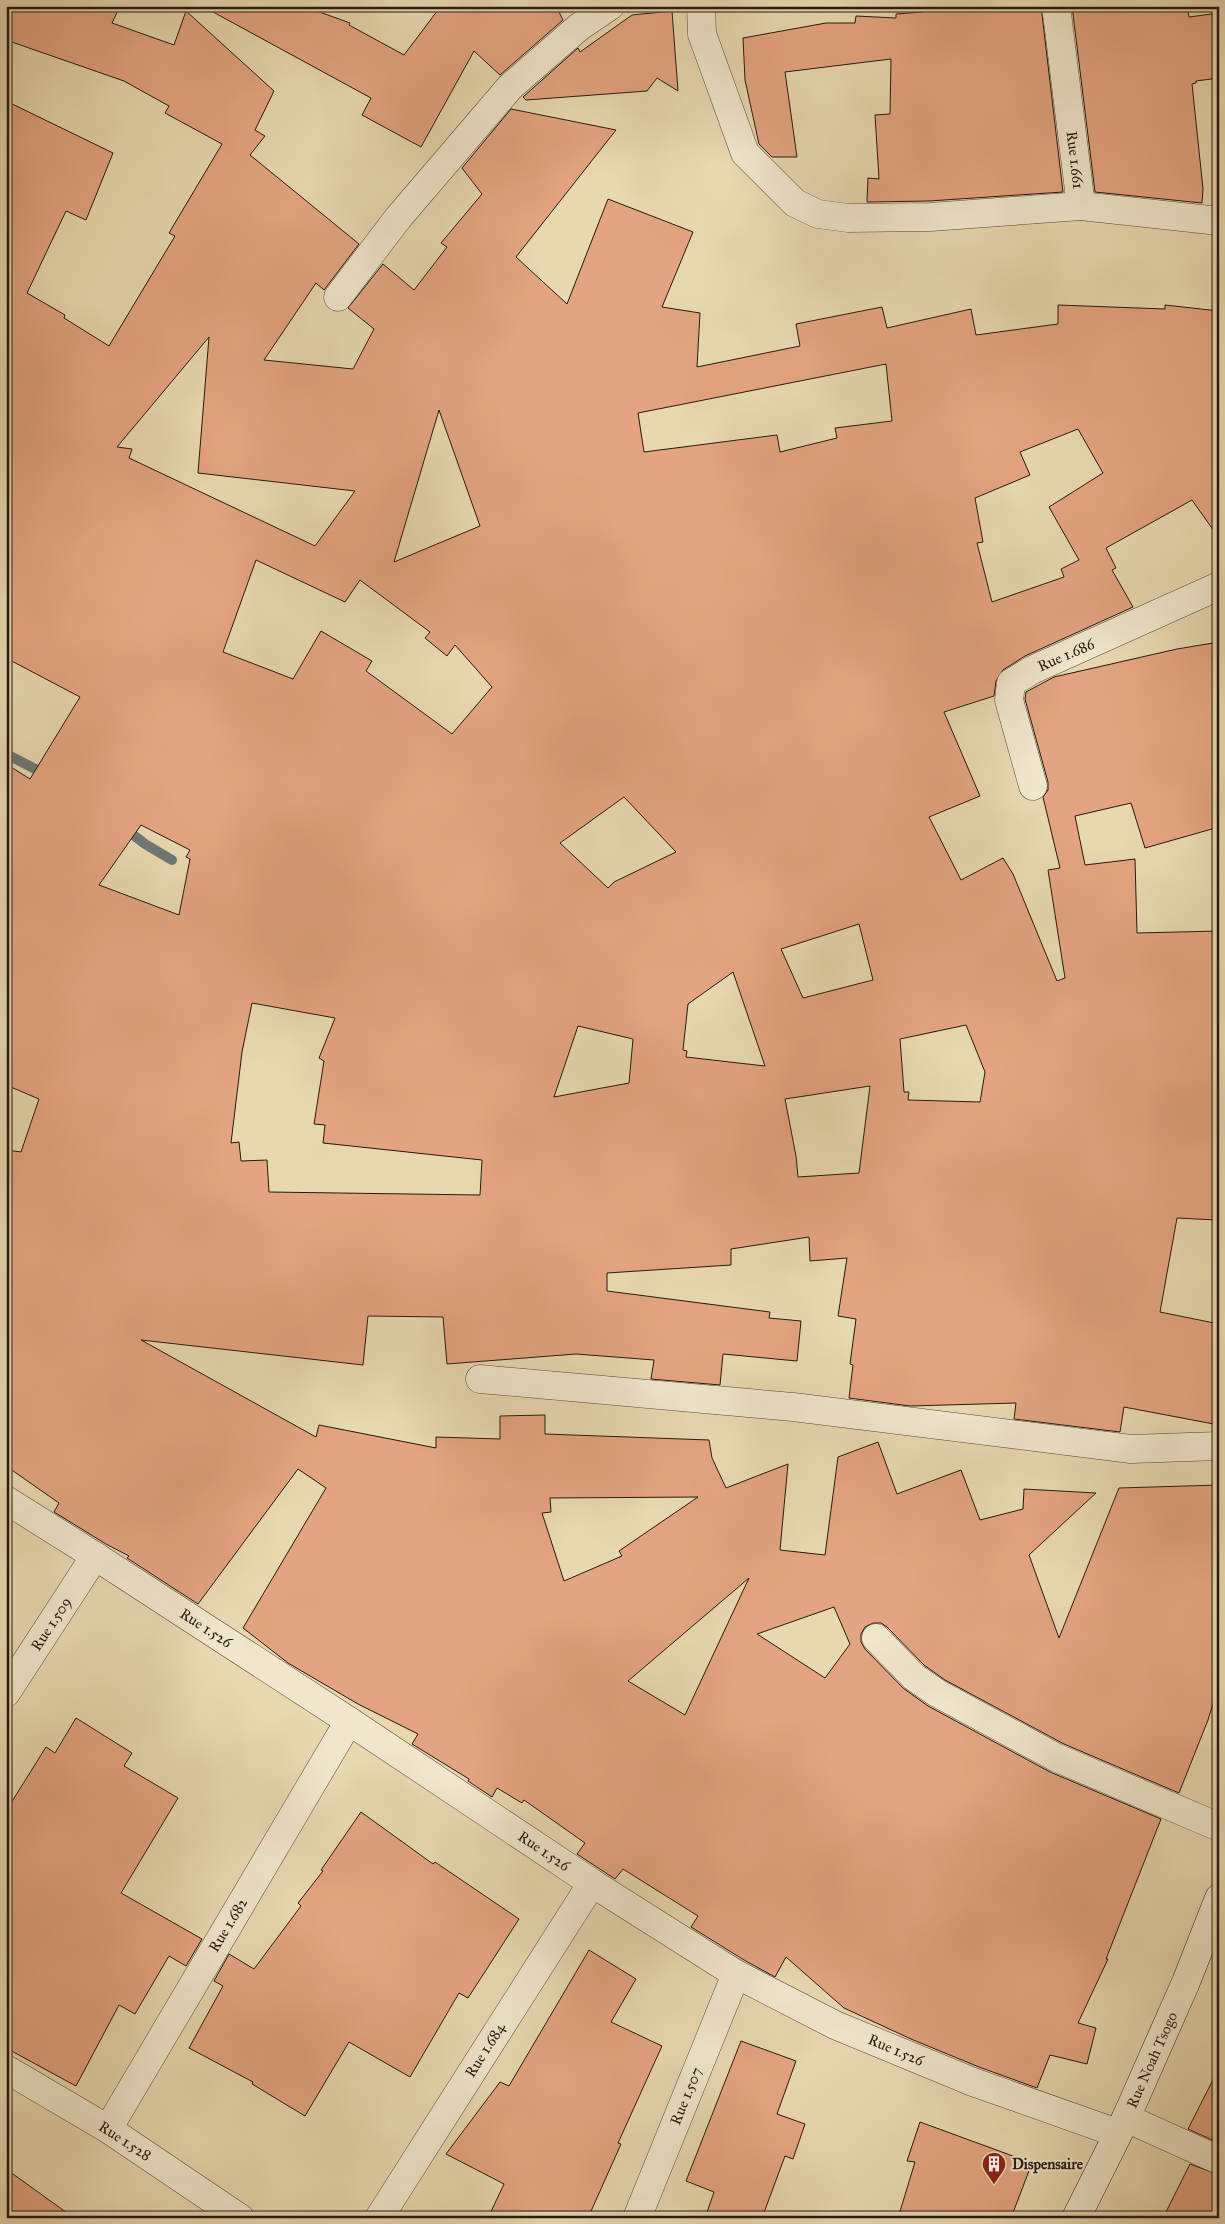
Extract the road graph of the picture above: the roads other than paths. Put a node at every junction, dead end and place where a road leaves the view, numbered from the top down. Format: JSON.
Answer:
{"nodes":[{"id":1,"x":610,"y":6,"type":"edge"},
{"id":2,"x":701,"y":6,"type":"edge"},
{"id":3,"x":1056,"y":6,"type":"edge"},
{"id":4,"x":1081,"y":206,"type":"junction"},
{"id":5,"x":1219,"y":221,"type":"edge"},
{"id":6,"x":338,"y":297,"type":"dead end"},
{"id":7,"x":1219,"y":586,"type":"edge"},
{"id":8,"x":1033,"y":786,"type":"dead end"},
{"id":9,"x":480,"y":1379,"type":"dead end"},
{"id":10,"x":1219,"y":1446,"type":"edge"},
{"id":11,"x":6,"y":1500,"type":"edge"},
{"id":12,"x":95,"y":1556,"type":"junction"},
{"id":13,"x":876,"y":1638,"type":"dead end"},
{"id":14,"x":6,"y":1693,"type":"edge"},
{"id":15,"x":349,"y":1721,"type":"junction"},
{"id":16,"x":1219,"y":1827,"type":"edge"},
{"id":17,"x":592,"y":1883,"type":"junction"},
{"id":18,"x":1219,"y":1898,"type":"edge"},
{"id":19,"x":736,"y":1974,"type":"junction"},
{"id":20,"x":6,"y":2069,"type":"edge"},
{"id":21,"x":1122,"y":2126,"type":"junction"},
{"id":22,"x":108,"y":2129,"type":"junction"},
{"id":23,"x":1219,"y":2160,"type":"edge"},
{"id":24,"x":240,"y":2218,"type":"edge"},
{"id":25,"x":379,"y":2218,"type":"edge"},
{"id":26,"x":637,"y":2218,"type":"edge"},
{"id":27,"x":1076,"y":2218,"type":"edge"}],
"edges":[{"from":1,"to":6,"type":"street"},
{"from":2,"to":4,"type":"street"},
{"from":3,"to":4,"type":"street","name":"Rue 1.661"},
{"from":4,"to":5,"type":"street","name":"Rue 1.661"},
{"from":7,"to":8,"type":"street","name":"Rue 1.686"},
{"from":9,"to":10,"type":"street"},
{"from":11,"to":12,"type":"street","name":"Rue 1.526"},
{"from":12,"to":14,"type":"street","name":"Rue 1.509"},
{"from":12,"to":15,"type":"street","name":"Rue 1.526"},
{"from":13,"to":16,"type":"street"},
{"from":15,"to":17,"type":"street","name":"Rue 1.526"},
{"from":15,"to":22,"type":"street","name":"Rue 1.682"},
{"from":17,"to":19,"type":"street","name":"Rue 1.526"},
{"from":17,"to":25,"type":"street","name":"Rue 1.684"},
{"from":18,"to":21,"type":"street","name":"Rue Noah Tsogo"},
{"from":19,"to":21,"type":"street","name":"Rue 1.526"},
{"from":19,"to":26,"type":"street","name":"Rue 1.507"},
{"from":20,"to":22,"type":"street","name":"Rue 1.528"},
{"from":21,"to":23,"type":"street","name":"Rue 1.526"},
{"from":21,"to":27,"type":"street","name":"Rue Noah Tsogo"},
{"from":22,"to":24,"type":"street","name":"Rue 1.528"}]}
